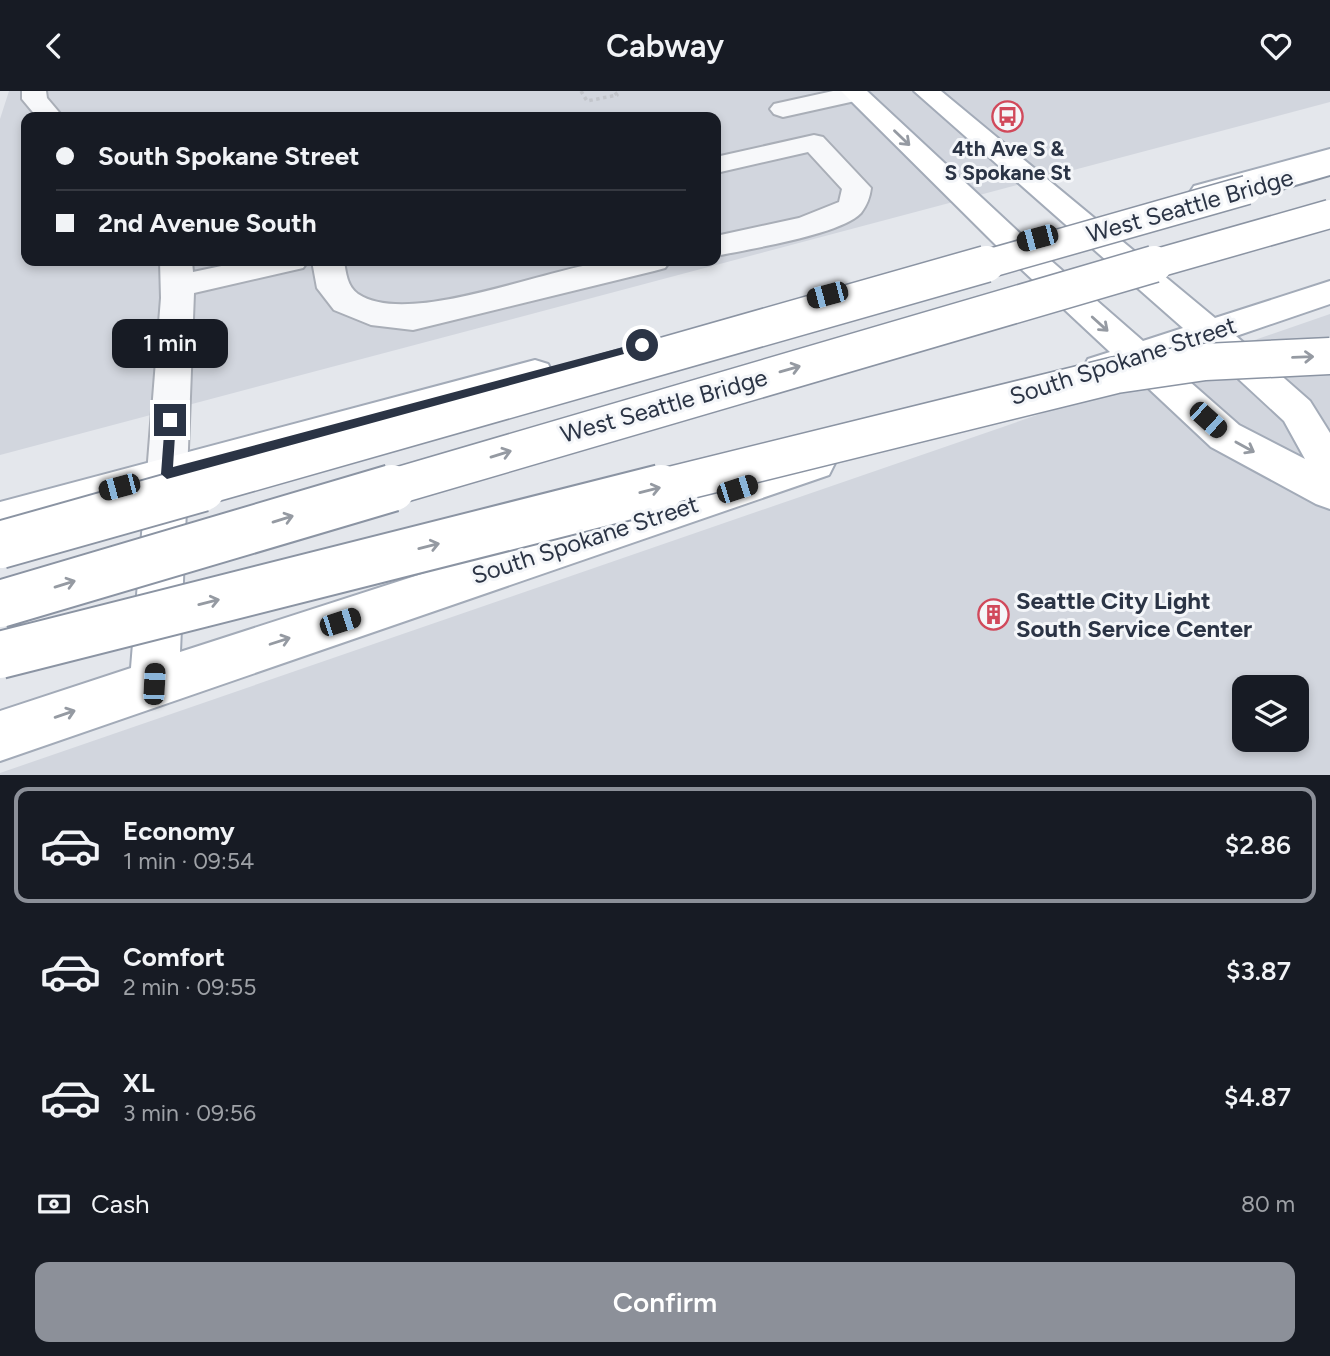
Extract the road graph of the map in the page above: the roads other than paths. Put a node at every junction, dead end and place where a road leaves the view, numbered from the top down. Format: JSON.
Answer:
{"nodes":[{"id":1,"x":34,"y":91,"type":"edge"},
{"id":2,"x":926,"y":91,"type":"edge"},
{"id":3,"x":854,"y":92,"type":"edge"},
{"id":4,"x":46,"y":112,"type":"edge"},
{"id":5,"x":814,"y":143,"type":"junction"},
{"id":6,"x":1330,"y":157,"type":"edge"},
{"id":7,"x":721,"y":164,"type":"edge"},
{"id":8,"x":1330,"y":166,"type":"edge"},
{"id":9,"x":1330,"y":215,"type":"edge"},
{"id":10,"x":1084,"y":225,"type":"junction"},
{"id":11,"x":721,"y":245,"type":"edge"},
{"id":12,"x":1014,"y":245,"type":"junction"},
{"id":13,"x":244,"y":266,"type":"edge"},
{"id":14,"x":329,"y":266,"type":"edge"},
{"id":15,"x":633,"y":266,"type":"edge"},
{"id":16,"x":177,"y":273,"type":"edge"},
{"id":17,"x":1330,"y":292,"type":"edge"},
{"id":18,"x":1210,"y":332,"type":"junction"},
{"id":19,"x":1136,"y":356,"type":"junction"},
{"id":20,"x":1330,"y":356,"type":"edge"},
{"id":21,"x":1330,"y":467,"type":"edge"},
{"id":22,"x":167,"y":474,"type":"junction"},
{"id":23,"x":1330,"y":492,"type":"edge"},
{"id":24,"x":0,"y":520,"type":"edge"},
{"id":25,"x":0,"y":545,"type":"edge"},
{"id":26,"x":0,"y":604,"type":"edge"},
{"id":27,"x":0,"y":655,"type":"edge"},
{"id":28,"x":154,"y":684,"type":"junction"},
{"id":29,"x":0,"y":736,"type":"edge"}],
"edges":[{"from":1,"to":4,"type":"street"},
{"from":2,"to":10,"type":"main road"},
{"from":3,"to":5,"type":"street"},
{"from":3,"to":12,"type":"main road","one_way":true},
{"from":5,"to":7,"type":"street"},
{"from":5,"to":11,"type":"street"},
{"from":6,"to":10,"type":"main road"},
{"from":8,"to":25,"type":"main road","name":"West Seattle Bridge","bridge":true},
{"from":26,"to":9,"type":"main road","name":"West Seattle Bridge","one_way":true,"bridge":true},
{"from":10,"to":12,"type":"main road"},
{"from":10,"to":18,"type":"main road"},
{"from":12,"to":19,"type":"main road","one_way":true},
{"from":12,"to":22,"type":"main road"},
{"from":13,"to":16,"type":"street"},
{"from":14,"to":15,"type":"street"},
{"from":16,"to":22,"type":"street"},
{"from":17,"to":18,"type":"main road","name":"South Spokane Street"},
{"from":18,"to":19,"type":"main road","name":"South Spokane Street"},
{"from":18,"to":21,"type":"main road"},
{"from":19,"to":23,"type":"main road","one_way":true},
{"from":28,"to":19,"type":"main road","name":"South Spokane Street","one_way":true},
{"from":27,"to":20,"type":"main road","one_way":true,"bridge":true},
{"from":22,"to":24,"type":"main road"},
{"from":22,"to":28,"type":"main road"},
{"from":29,"to":28,"type":"main road","name":"South Spokane Street","one_way":true}]}
